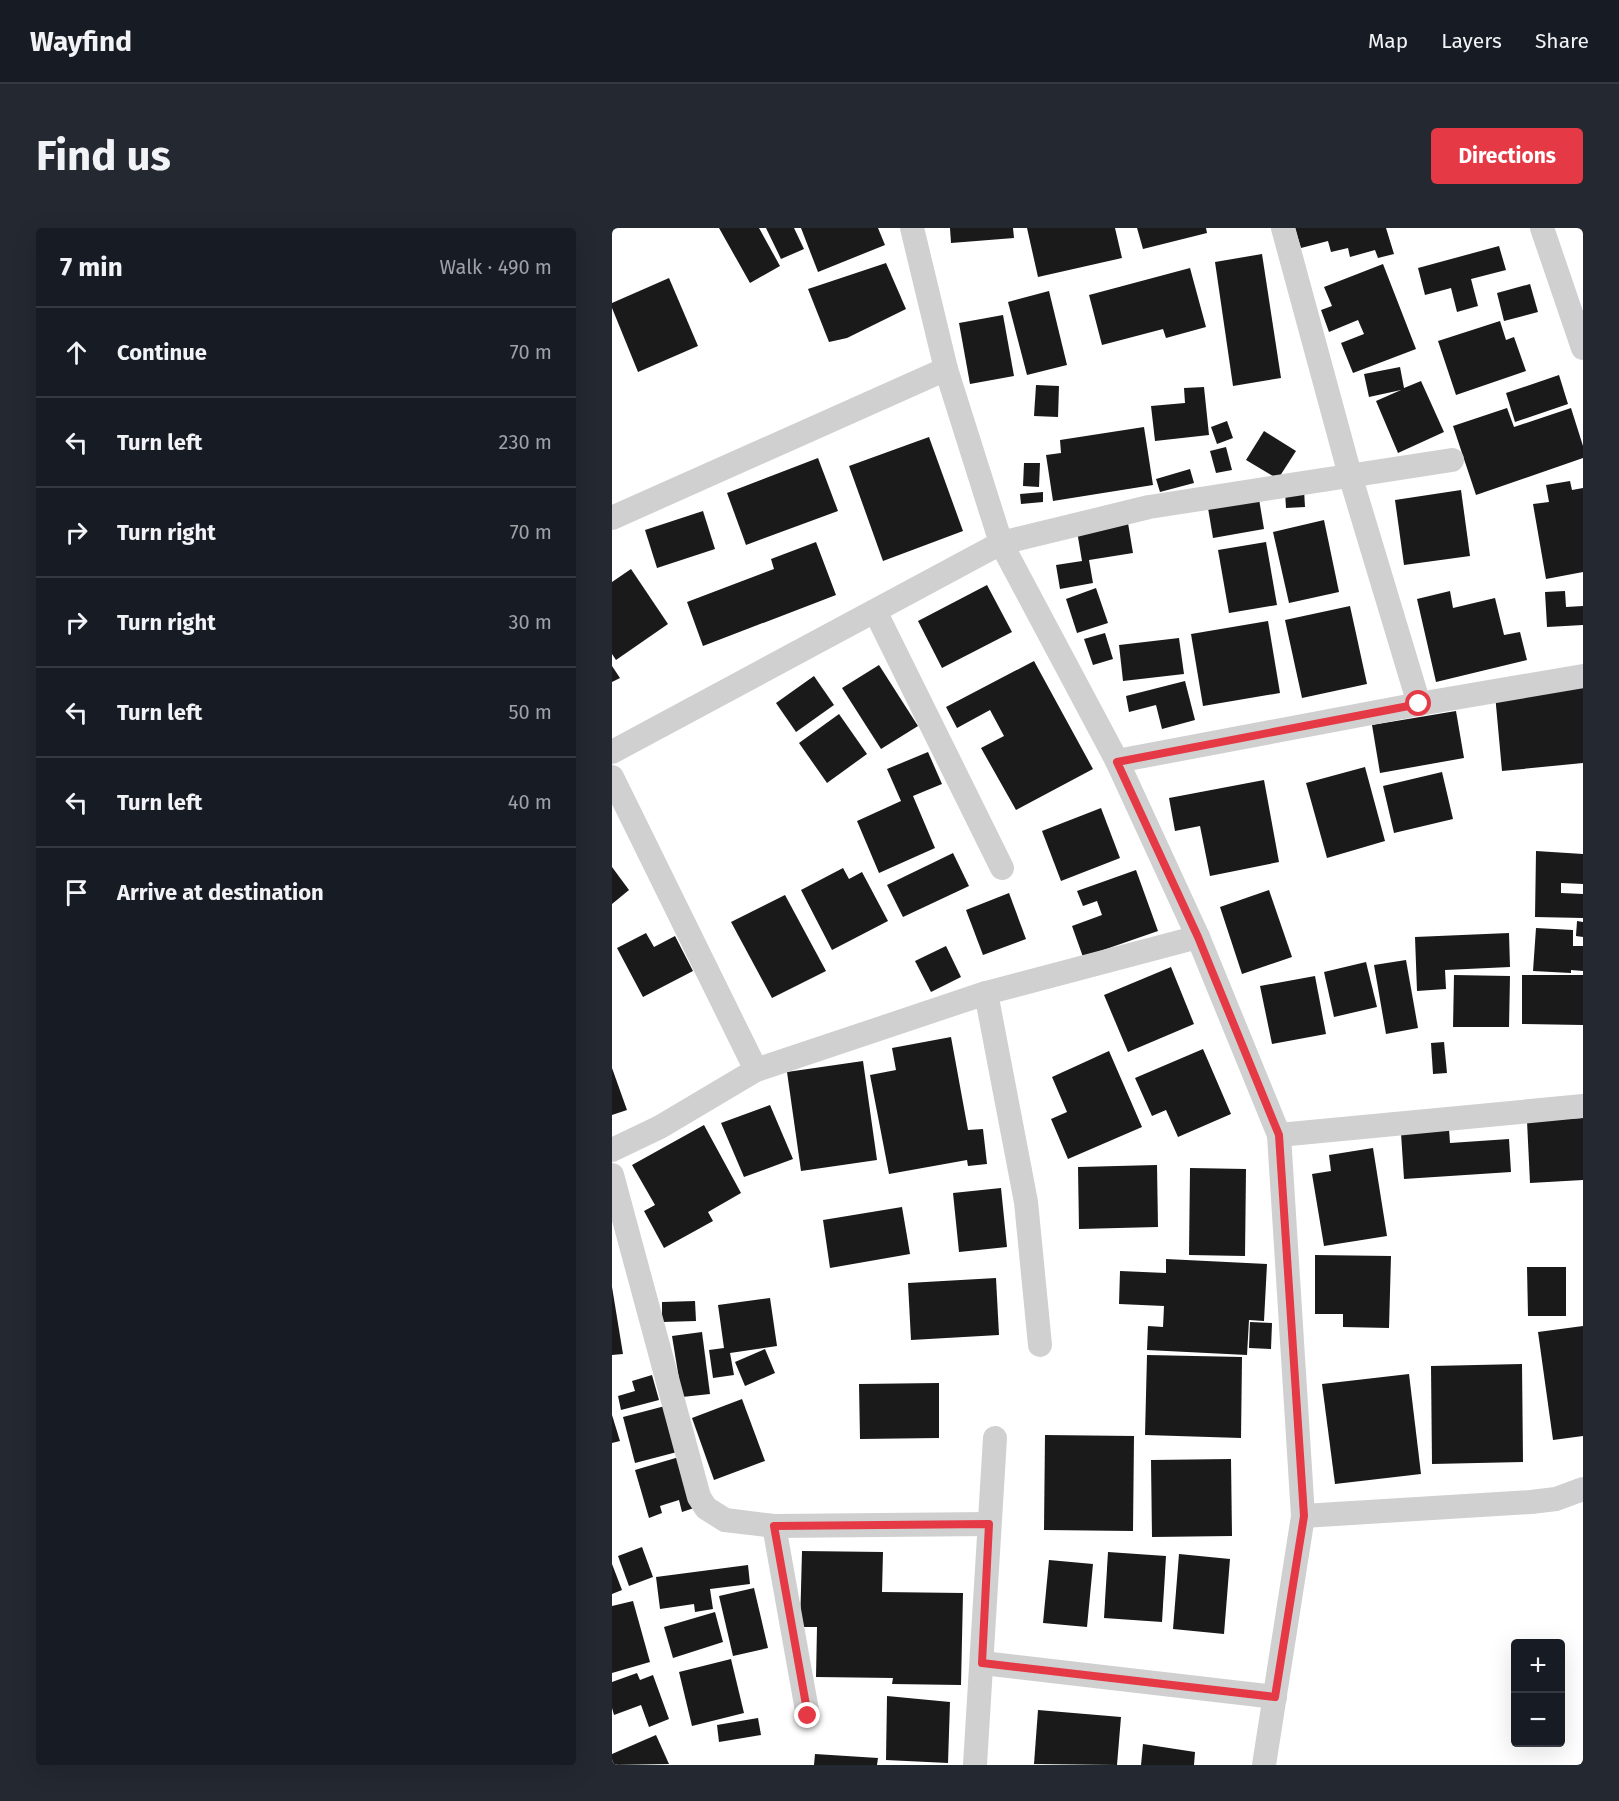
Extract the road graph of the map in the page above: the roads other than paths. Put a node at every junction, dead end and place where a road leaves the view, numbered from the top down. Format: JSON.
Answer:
{"nodes":[{"id":1,"x":912,"y":228,"type":"edge"},
{"id":2,"x":1283,"y":228,"type":"edge"},
{"id":3,"x":1542,"y":228,"type":"edge"},
{"id":4,"x":1583,"y":348,"type":"edge"},
{"id":5,"x":946,"y":369,"type":"junction"},
{"id":6,"x":1452,"y":460,"type":"dead end"},
{"id":7,"x":1350,"y":475,"type":"junction"},
{"id":8,"x":612,"y":518,"type":"edge"},
{"id":9,"x":1001,"y":543,"type":"junction"},
{"id":10,"x":875,"y":611,"type":"junction"},
{"id":11,"x":1583,"y":676,"type":"edge"},
{"id":12,"x":1419,"y":704,"type":"junction"},
{"id":13,"x":612,"y":752,"type":"edge"},
{"id":14,"x":1117,"y":762,"type":"junction"},
{"id":15,"x":612,"y":777,"type":"edge"},
{"id":16,"x":1002,"y":868,"type":"dead end"},
{"id":17,"x":1198,"y":937,"type":"junction"},
{"id":18,"x":986,"y":993,"type":"junction"},
{"id":19,"x":756,"y":1070,"type":"junction"},
{"id":20,"x":1583,"y":1106,"type":"edge"},
{"id":21,"x":1279,"y":1135,"type":"junction"},
{"id":22,"x":612,"y":1150,"type":"edge"},
{"id":23,"x":612,"y":1175,"type":"edge"},
{"id":24,"x":1040,"y":1345,"type":"dead end"},
{"id":25,"x":995,"y":1438,"type":"dead end"},
{"id":26,"x":1583,"y":1489,"type":"edge"},
{"id":27,"x":1304,"y":1516,"type":"junction"},
{"id":28,"x":989,"y":1524,"type":"junction"},
{"id":29,"x":774,"y":1526,"type":"junction"},
{"id":30,"x":982,"y":1663,"type":"junction"},
{"id":31,"x":1275,"y":1697,"type":"junction"},
{"id":32,"x":808,"y":1716,"type":"dead end"},
{"id":33,"x":975,"y":1765,"type":"edge"},
{"id":34,"x":1264,"y":1765,"type":"edge"}],
"edges":[{"from":1,"to":5,"type":"street"},
{"from":2,"to":7,"type":"street"},
{"from":3,"to":4,"type":"street"},
{"from":5,"to":8,"type":"street"},
{"from":5,"to":9,"type":"street"},
{"from":6,"to":7,"type":"street"},
{"from":7,"to":9,"type":"street"},
{"from":7,"to":12,"type":"street"},
{"from":9,"to":10,"type":"street"},
{"from":9,"to":14,"type":"street"},
{"from":10,"to":13,"type":"street"},
{"from":10,"to":16,"type":"street"},
{"from":11,"to":12,"type":"street"},
{"from":12,"to":14,"type":"street"},
{"from":14,"to":17,"type":"street"},
{"from":15,"to":19,"type":"street"},
{"from":17,"to":18,"type":"street"},
{"from":17,"to":21,"type":"street"},
{"from":18,"to":19,"type":"street"},
{"from":18,"to":24,"type":"street"},
{"from":19,"to":22,"type":"street"},
{"from":20,"to":21,"type":"street"},
{"from":21,"to":27,"type":"street"},
{"from":23,"to":29,"type":"street"},
{"from":25,"to":28,"type":"street"},
{"from":26,"to":27,"type":"street"},
{"from":27,"to":31,"type":"street"},
{"from":28,"to":29,"type":"street"},
{"from":28,"to":30,"type":"street"},
{"from":29,"to":32,"type":"street"},
{"from":30,"to":31,"type":"street"},
{"from":30,"to":33,"type":"street"},
{"from":31,"to":34,"type":"street"}]}
